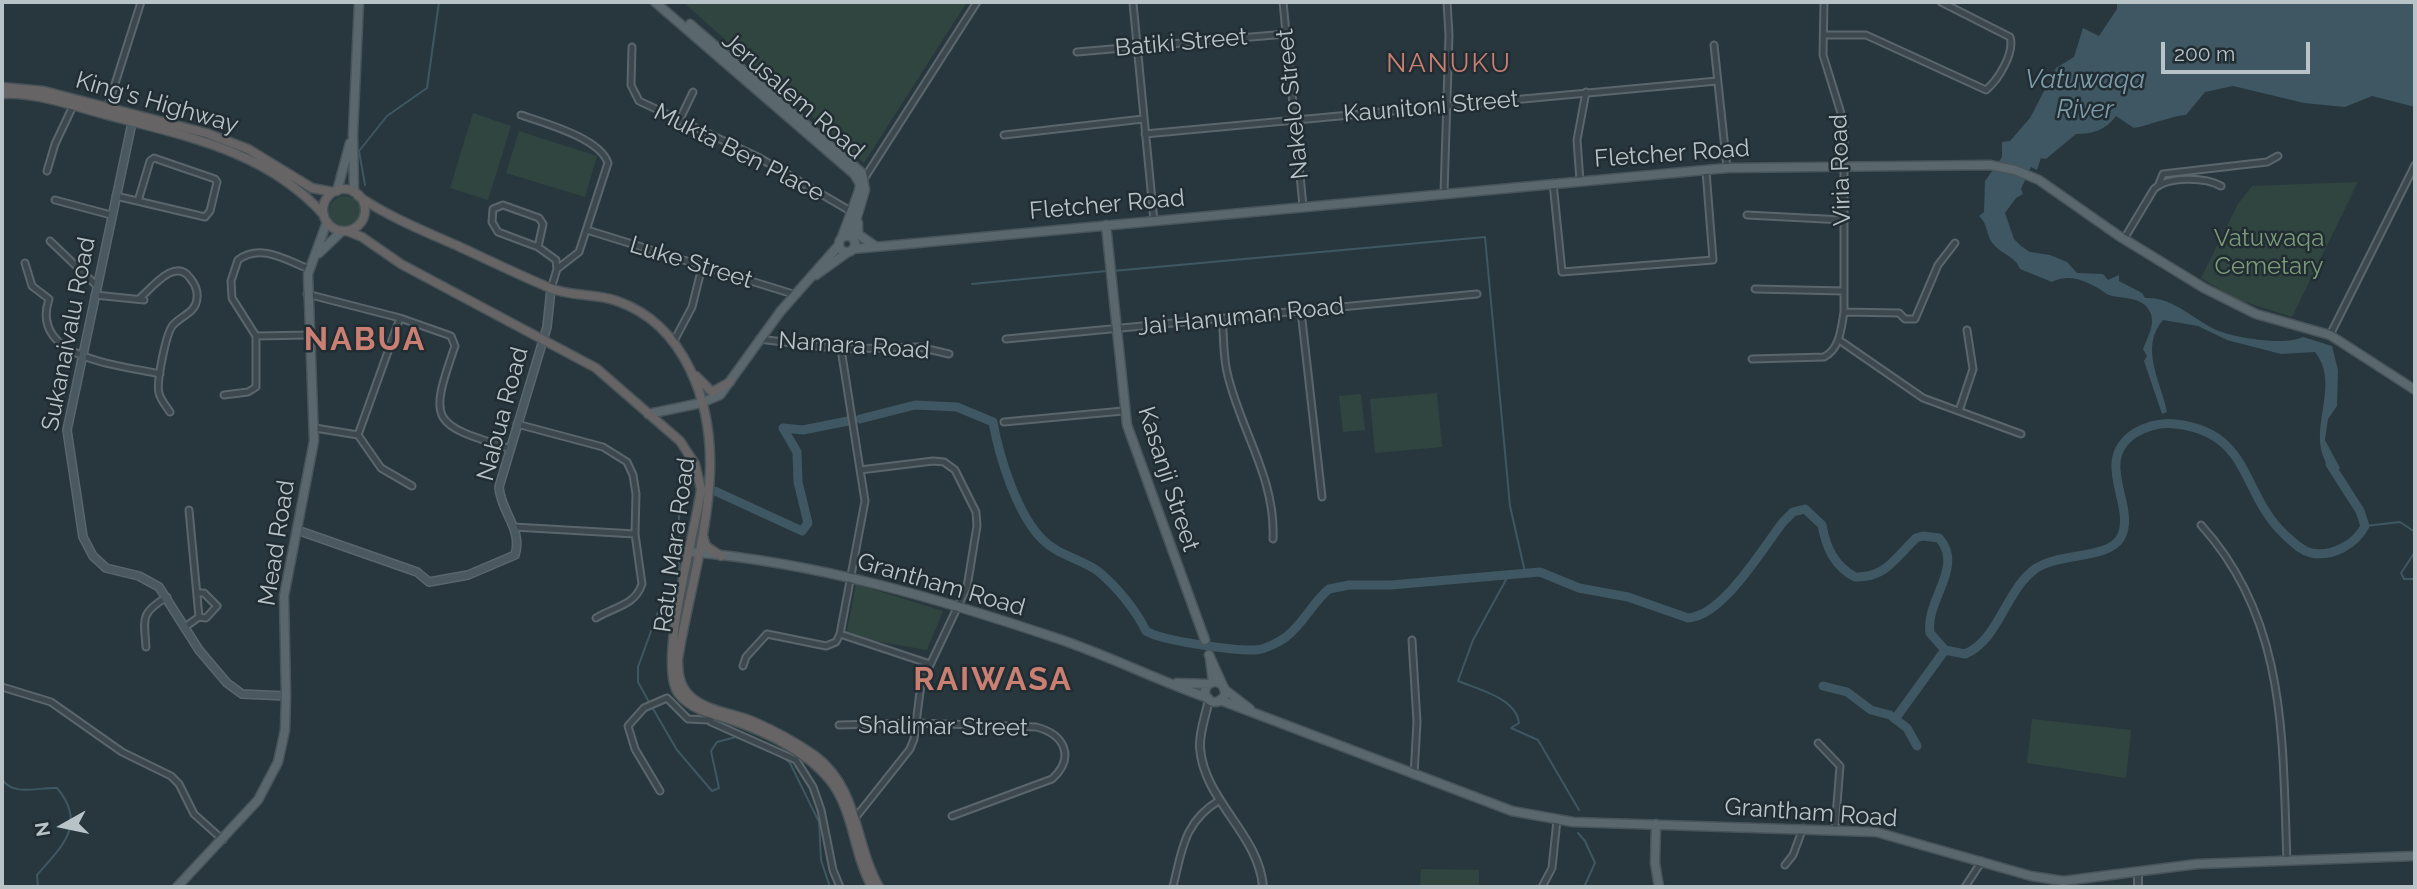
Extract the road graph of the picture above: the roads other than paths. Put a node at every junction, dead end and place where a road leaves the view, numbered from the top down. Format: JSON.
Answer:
{"nodes":[{"id":1,"x":142,"y":2,"type":"edge"},
{"id":2,"x":359,"y":2,"type":"edge"},
{"id":3,"x":655,"y":2,"type":"edge"},
{"id":4,"x":664,"y":2,"type":"edge"},
{"id":5,"x":977,"y":2,"type":"edge"},
{"id":6,"x":1283,"y":2,"type":"edge"},
{"id":7,"x":1447,"y":2,"type":"edge"},
{"id":8,"x":1824,"y":2,"type":"edge"},
{"id":9,"x":1941,"y":2,"type":"edge"},
{"id":10,"x":1133,"y":3,"type":"edge"},
{"id":11,"x":1286,"y":34,"type":"junction"},
{"id":12,"x":1824,"y":36,"type":"junction"},
{"id":13,"x":1714,"y":45,"type":"dead end"},
{"id":14,"x":632,"y":47,"type":"dead end"},
{"id":15,"x":1137,"y":48,"type":"junction"},
{"id":16,"x":1077,"y":52,"type":"dead end"},
{"id":17,"x":1717,"y":81,"type":"junction"},
{"id":18,"x":2,"y":87,"type":"edge"},
{"id":19,"x":692,"y":92,"type":"dead end"},
{"id":20,"x":1586,"y":92,"type":"junction"},
{"id":21,"x":2,"y":94,"type":"edge"},
{"id":22,"x":1446,"y":104,"type":"junction"},
{"id":23,"x":73,"y":106,"type":"junction"},
{"id":24,"x":106,"y":110,"type":"junction"},
{"id":25,"x":521,"y":115,"type":"dead end"},
{"id":26,"x":133,"y":118,"type":"junction"},
{"id":27,"x":1143,"y":119,"type":"junction"},
{"id":28,"x":1295,"y":120,"type":"junction"},
{"id":29,"x":679,"y":121,"type":"junction"},
{"id":30,"x":353,"y":133,"type":"junction"},
{"id":31,"x":1146,"y":134,"type":"junction"},
{"id":32,"x":1004,"y":135,"type":"dead end"},
{"id":33,"x":2278,"y":156,"type":"dead end"},
{"id":34,"x":1845,"y":165,"type":"junction"},
{"id":35,"x":2415,"y":165,"type":"edge"},
{"id":36,"x":1727,"y":168,"type":"junction"},
{"id":37,"x":47,"y":171,"type":"dead end"},
{"id":38,"x":1706,"y":171,"type":"junction"},
{"id":39,"x":862,"y":181,"type":"junction"},
{"id":40,"x":1580,"y":181,"type":"junction"},
{"id":41,"x":1553,"y":183,"type":"junction"},
{"id":42,"x":2159,"y":184,"type":"junction"},
{"id":43,"x":2221,"y":186,"type":"dead end"},
{"id":44,"x":335,"y":192,"type":"junction"},
{"id":45,"x":1444,"y":193,"type":"junction"},
{"id":46,"x":356,"y":194,"type":"junction"},
{"id":47,"x":116,"y":196,"type":"junction"},
{"id":48,"x":55,"y":200,"type":"dead end"},
{"id":49,"x":138,"y":201,"type":"junction"},
{"id":50,"x":862,"y":201,"type":"junction"},
{"id":51,"x":1303,"y":206,"type":"junction"},
{"id":52,"x":852,"y":212,"type":"junction"},
{"id":53,"x":111,"y":215,"type":"junction"},
{"id":54,"x":1747,"y":215,"type":"dead end"},
{"id":55,"x":325,"y":218,"type":"junction"},
{"id":56,"x":1843,"y":220,"type":"junction"},
{"id":57,"x":1154,"y":221,"type":"junction"},
{"id":58,"x":1106,"y":225,"type":"junction"},
{"id":59,"x":587,"y":230,"type":"junction"},
{"id":60,"x":344,"y":231,"type":"junction"},
{"id":61,"x":2124,"y":239,"type":"junction"},
{"id":62,"x":50,"y":242,"type":"dead end"},
{"id":63,"x":1955,"y":243,"type":"dead end"},
{"id":64,"x":848,"y":244,"type":"junction"},
{"id":65,"x":875,"y":246,"type":"junction"},
{"id":66,"x":538,"y":247,"type":"junction"},
{"id":67,"x":317,"y":254,"type":"junction"},
{"id":68,"x":25,"y":263,"type":"dead end"},
{"id":69,"x":702,"y":267,"type":"junction"},
{"id":70,"x":309,"y":269,"type":"junction"},
{"id":71,"x":557,"y":269,"type":"junction"},
{"id":72,"x":97,"y":286,"type":"junction"},
{"id":73,"x":551,"y":289,"type":"junction"},
{"id":74,"x":1755,"y":289,"type":"dead end"},
{"id":75,"x":1844,"y":291,"type":"junction"},
{"id":76,"x":307,"y":294,"type":"junction"},
{"id":77,"x":1477,"y":294,"type":"dead end"},
{"id":78,"x":95,"y":295,"type":"junction"},
{"id":79,"x":796,"y":295,"type":"junction"},
{"id":80,"x":1301,"y":311,"type":"junction"},
{"id":81,"x":1844,"y":312,"type":"junction"},
{"id":82,"x":400,"y":318,"type":"junction"},
{"id":83,"x":1222,"y":318,"type":"junction"},
{"id":84,"x":1115,"y":329,"type":"junction"},
{"id":85,"x":1967,"y":330,"type":"dead end"},
{"id":86,"x":310,"y":335,"type":"junction"},
{"id":87,"x":2330,"y":335,"type":"junction"},
{"id":88,"x":256,"y":336,"type":"junction"},
{"id":89,"x":543,"y":339,"type":"junction"},
{"id":90,"x":759,"y":339,"type":"junction"},
{"id":91,"x":1006,"y":339,"type":"dead end"},
{"id":92,"x":1839,"y":340,"type":"junction"},
{"id":93,"x":674,"y":341,"type":"junction"},
{"id":94,"x":841,"y":349,"type":"junction"},
{"id":95,"x":949,"y":354,"type":"dead end"},
{"id":96,"x":83,"y":355,"type":"junction"},
{"id":97,"x":1752,"y":359,"type":"dead end"},
{"id":98,"x":689,"y":365,"type":"junction"},
{"id":99,"x":160,"y":374,"type":"junction"},
{"id":100,"x":730,"y":382,"type":"junction"},
{"id":101,"x":2415,"y":390,"type":"edge"},
{"id":102,"x":224,"y":395,"type":"dead end"},
{"id":103,"x":701,"y":403,"type":"junction"},
{"id":104,"x":1124,"y":411,"type":"junction"},
{"id":105,"x":1959,"y":411,"type":"junction"},
{"id":106,"x":170,"y":412,"type":"dead end"},
{"id":107,"x":648,"y":414,"type":"junction"},
{"id":108,"x":1004,"y":422,"type":"dead end"},
{"id":109,"x":516,"y":424,"type":"junction"},
{"id":110,"x":315,"y":428,"type":"junction"},
{"id":111,"x":2021,"y":434,"type":"dead end"},
{"id":112,"x":358,"y":435,"type":"junction"},
{"id":113,"x":508,"y":448,"type":"junction"},
{"id":114,"x":860,"y":470,"type":"junction"},
{"id":115,"x":412,"y":486,"type":"dead end"},
{"id":116,"x":1322,"y":497,"type":"dead end"},
{"id":117,"x":189,"y":510,"type":"dead end"},
{"id":118,"x":2201,"y":525,"type":"dead end"},
{"id":119,"x":514,"y":527,"type":"junction"},
{"id":120,"x":297,"y":530,"type":"junction"},
{"id":121,"x":702,"y":530,"type":"junction"},
{"id":122,"x":635,"y":534,"type":"junction"},
{"id":123,"x":1273,"y":539,"type":"dead end"},
{"id":124,"x":694,"y":552,"type":"junction"},
{"id":125,"x":720,"y":556,"type":"junction"},
{"id":126,"x":850,"y":578,"type":"junction"},
{"id":127,"x":197,"y":593,"type":"junction"},
{"id":128,"x":167,"y":597,"type":"junction"},
{"id":129,"x":959,"y":609,"type":"junction"},
{"id":130,"x":199,"y":617,"type":"junction"},
{"id":131,"x":596,"y":618,"type":"dead end"},
{"id":132,"x":185,"y":628,"type":"junction"},
{"id":133,"x":840,"y":634,"type":"junction"},
{"id":134,"x":1205,"y":640,"type":"joint"},
{"id":135,"x":1412,"y":640,"type":"dead end"},
{"id":136,"x":146,"y":647,"type":"dead end"},
{"id":137,"x":1209,"y":652,"type":"junction"},
{"id":138,"x":930,"y":664,"type":"junction"},
{"id":139,"x":743,"y":666,"type":"dead end"},
{"id":140,"x":1174,"y":683,"type":"junction"},
{"id":141,"x":1211,"y":683,"type":"junction"},
{"id":142,"x":2,"y":687,"type":"edge"},
{"id":143,"x":1224,"y":687,"type":"junction"},
{"id":144,"x":286,"y":696,"type":"junction"},
{"id":145,"x":1214,"y":700,"type":"junction"},
{"id":146,"x":1257,"y":715,"type":"junction"},
{"id":147,"x":709,"y":716,"type":"junction"},
{"id":148,"x":916,"y":723,"type":"junction"},
{"id":149,"x":839,"y":726,"type":"dead end"},
{"id":150,"x":1818,"y":743,"type":"dead end"},
{"id":151,"x":1414,"y":775,"type":"junction"},
{"id":152,"x":660,"y":791,"type":"dead end"},
{"id":153,"x":1220,"y":800,"type":"junction"},
{"id":154,"x":852,"y":806,"type":"junction"},
{"id":155,"x":865,"y":806,"type":"junction"},
{"id":156,"x":951,"y":816,"type":"dead end"},
{"id":157,"x":856,"y":817,"type":"junction"},
{"id":158,"x":1557,"y":820,"type":"junction"},
{"id":159,"x":1656,"y":824,"type":"junction"},
{"id":160,"x":1803,"y":828,"type":"junction"},
{"id":161,"x":1835,"y":829,"type":"junction"},
{"id":162,"x":223,"y":839,"type":"junction"},
{"id":163,"x":2415,"y":856,"type":"edge"},
{"id":164,"x":1982,"y":861,"type":"junction"},
{"id":165,"x":2287,"y":861,"type":"junction"},
{"id":166,"x":1785,"y":865,"type":"dead end"},
{"id":167,"x":2138,"y":872,"type":"junction"},
{"id":168,"x":177,"y":887,"type":"edge"},
{"id":169,"x":840,"y":887,"type":"edge"},
{"id":170,"x":872,"y":887,"type":"edge"},
{"id":171,"x":879,"y":887,"type":"edge"},
{"id":172,"x":1173,"y":887,"type":"edge"},
{"id":173,"x":1263,"y":887,"type":"edge"},
{"id":174,"x":1542,"y":887,"type":"edge"},
{"id":175,"x":1659,"y":887,"type":"edge"},
{"id":176,"x":1965,"y":887,"type":"edge"},
{"id":177,"x":2137,"y":887,"type":"edge"}],
"edges":[{"from":1,"to":24,"type":"street"},
{"from":2,"to":30,"type":"main road"},
{"from":3,"to":39,"type":"main road","name":"Jerusalem Road"},
{"from":4,"to":39,"type":"main road","name":"Jerusalem Road"},
{"from":5,"to":39,"type":"street"},
{"from":6,"to":11,"type":"street","name":"Nakelo Street"},
{"from":7,"to":22,"type":"street"},
{"from":8,"to":12,"type":"street","name":"Viria Road"},
{"from":9,"to":12,"type":"street"},
{"from":10,"to":15,"type":"street"},
{"from":11,"to":15,"type":"street","name":"Batiki Street"},
{"from":11,"to":28,"type":"street","name":"Nakelo Street"},
{"from":12,"to":34,"type":"street","name":"Viria Road"},
{"from":13,"to":17,"type":"street"},
{"from":14,"to":29,"type":"street","name":"Mukta Ben Place"},
{"from":15,"to":16,"type":"street","name":"Batiki Street"},
{"from":15,"to":27,"type":"street"},
{"from":17,"to":20,"type":"street","name":"Kaunitoni Street"},
{"from":17,"to":36,"type":"street"},
{"from":18,"to":24,"type":"highway","name":"King's Highway"},
{"from":19,"to":29,"type":"street"},
{"from":20,"to":22,"type":"street","name":"Kaunitoni Street"},
{"from":20,"to":40,"type":"street"},
{"from":21,"to":23,"type":"highway","name":"King's Highway"},
{"from":22,"to":28,"type":"street","name":"Kaunitoni Street"},
{"from":22,"to":45,"type":"street"},
{"from":23,"to":24,"type":"highway","name":"King's Highway"},
{"from":23,"to":37,"type":"street"},
{"from":24,"to":26,"type":"highway","name":"King's Highway"},
{"from":25,"to":59,"type":"street"},
{"from":26,"to":44,"type":"highway","name":"King's Highway"},
{"from":26,"to":47,"type":"main road","name":"Sukanaivalu Road"},
{"from":26,"to":55,"type":"highway","name":"King's Highway"},
{"from":27,"to":31,"type":"street"},
{"from":27,"to":32,"type":"street"},
{"from":28,"to":31,"type":"street","name":"Kaunitoni Street"},
{"from":28,"to":51,"type":"street","name":"Nakelo Street"},
{"from":29,"to":52,"type":"street","name":"Mukta Ben Place"},
{"from":30,"to":44,"type":"main road"},
{"from":30,"to":46,"type":"main road"},
{"from":31,"to":57,"type":"street"},
{"from":33,"to":42,"type":"street"},
{"from":34,"to":36,"type":"main road","name":"Fletcher Road"},
{"from":34,"to":56,"type":"street","name":"Viria Road"},
{"from":34,"to":61,"type":"main road","name":"Fletcher Road"},
{"from":35,"to":87,"type":"street"},
{"from":36,"to":38,"type":"main road","name":"Fletcher Road"},
{"from":38,"to":40,"type":"main road","name":"Fletcher Road"},
{"from":38,"to":41,"type":"street"},
{"from":39,"to":50,"type":"main road","name":"Jerusalem Road"},
{"from":39,"to":52,"type":"main road","name":"Jerusalem Road"},
{"from":40,"to":41,"type":"main road","name":"Fletcher Road"},
{"from":41,"to":45,"type":"main road","name":"Fletcher Road"},
{"from":42,"to":43,"type":"street"},
{"from":42,"to":61,"type":"street"},
{"from":44,"to":46,"type":"highway"},
{"from":44,"to":55,"type":"highway"},
{"from":45,"to":51,"type":"main road","name":"Fletcher Road"},
{"from":46,"to":60,"type":"highway"},
{"from":46,"to":73,"type":"highway","name":"Ratu Mara Road"},
{"from":47,"to":49,"type":"street"},
{"from":47,"to":53,"type":"main road","name":"Sukanaivalu Road"},
{"from":48,"to":53,"type":"street"},
{"from":49,"to":49,"type":"street"},
{"from":50,"to":64,"type":"main road","name":"Jerusalem Road"},
{"from":50,"to":65,"type":"main road"},
{"from":51,"to":57,"type":"main road","name":"Fletcher Road"},
{"from":52,"to":64,"type":"main road","name":"Jerusalem Road"},
{"from":53,"to":72,"type":"main road","name":"Sukanaivalu Road"},
{"from":54,"to":56,"type":"street"},
{"from":55,"to":60,"type":"highway"},
{"from":55,"to":67,"type":"main road","name":"Mead Road"},
{"from":56,"to":75,"type":"street","name":"Viria Road"},
{"from":57,"to":58,"type":"main road","name":"Fletcher Road"},
{"from":58,"to":65,"type":"main road","name":"Fletcher Road"},
{"from":58,"to":84,"type":"main road","name":"Kasanji Street"},
{"from":59,"to":69,"type":"street","name":"Luke Street"},
{"from":59,"to":71,"type":"street"},
{"from":60,"to":67,"type":"main road","name":"Mead Road"},
{"from":60,"to":89,"type":"highway","name":"Ratu Mara Road"},
{"from":61,"to":87,"type":"main road","name":"Fletcher Road"},
{"from":62,"to":72,"type":"street"},
{"from":63,"to":81,"type":"street"},
{"from":64,"to":65,"type":"main road","name":"Fletcher Road"},
{"from":64,"to":79,"type":"main road"},
{"from":66,"to":66,"type":"street"},
{"from":66,"to":71,"type":"street"},
{"from":67,"to":70,"type":"main road","name":"Mead Road"},
{"from":68,"to":96,"type":"street"},
{"from":69,"to":79,"type":"street","name":"Luke Street"},
{"from":69,"to":93,"type":"street"},
{"from":70,"to":76,"type":"main road","name":"Mead Road"},
{"from":70,"to":88,"type":"street"},
{"from":71,"to":73,"type":"street"},
{"from":72,"to":78,"type":"main road","name":"Sukanaivalu Road"},
{"from":73,"to":89,"type":"main road","name":"Nabua Road"},
{"from":73,"to":93,"type":"highway","name":"Ratu Mara Road"},
{"from":74,"to":75,"type":"street"},
{"from":75,"to":81,"type":"street","name":"Viria Road"},
{"from":76,"to":82,"type":"street"},
{"from":76,"to":86,"type":"main road","name":"Mead Road"},
{"from":77,"to":80,"type":"street","name":"Jai Hanuman Road"},
{"from":78,"to":96,"type":"main road","name":"Sukanaivalu Road"},
{"from":78,"to":99,"type":"street"},
{"from":79,"to":90,"type":"main road"},
{"from":80,"to":83,"type":"street","name":"Jai Hanuman Road"},
{"from":80,"to":116,"type":"street"},
{"from":81,"to":92,"type":"street","name":"Viria Road"},
{"from":82,"to":112,"type":"street"},
{"from":82,"to":113,"type":"street"},
{"from":83,"to":84,"type":"street","name":"Jai Hanuman Road"},
{"from":83,"to":123,"type":"street"},
{"from":84,"to":91,"type":"street","name":"Jai Hanuman Road"},
{"from":84,"to":104,"type":"main road","name":"Kasanji Street"},
{"from":85,"to":105,"type":"street"},
{"from":86,"to":88,"type":"street"},
{"from":86,"to":110,"type":"main road","name":"Mead Road"},
{"from":87,"to":101,"type":"main road","name":"Fletcher Road"},
{"from":88,"to":102,"type":"street"},
{"from":89,"to":107,"type":"highway","name":"Ratu Mara Road"},
{"from":89,"to":109,"type":"main road","name":"Nabua Road"},
{"from":90,"to":94,"type":"street","name":"Namara Road"},
{"from":90,"to":100,"type":"main road"},
{"from":92,"to":97,"type":"street"},
{"from":92,"to":105,"type":"street"},
{"from":93,"to":98,"type":"highway","name":"Ratu Mara Road"},
{"from":94,"to":95,"type":"street","name":"Namara Road"},
{"from":94,"to":114,"type":"street"},
{"from":96,"to":99,"type":"street"},
{"from":96,"to":128,"type":"main road","name":"Sukanaivalu Road"},
{"from":98,"to":100,"type":"highway"},
{"from":98,"to":103,"type":"highway","name":"Ratu Mara Road"},
{"from":99,"to":106,"type":"street"},
{"from":100,"to":103,"type":"main road"},
{"from":103,"to":107,"type":"main road"},
{"from":103,"to":121,"type":"highway","name":"Ratu Mara Road"},
{"from":104,"to":108,"type":"street"},
{"from":104,"to":134,"type":"main road","name":"Kasanji Street"},
{"from":105,"to":111,"type":"street"},
{"from":107,"to":124,"type":"highway","name":"Ratu Mara Road"},
{"from":109,"to":113,"type":"main road","name":"Nabua Road"},
{"from":109,"to":122,"type":"street"},
{"from":110,"to":112,"type":"street"},
{"from":110,"to":120,"type":"main road","name":"Mead Road"},
{"from":112,"to":115,"type":"street"},
{"from":113,"to":119,"type":"main road","name":"Nabua Road"},
{"from":114,"to":126,"type":"street"},
{"from":114,"to":129,"type":"street"},
{"from":117,"to":127,"type":"street"},
{"from":118,"to":165,"type":"street"},
{"from":119,"to":120,"type":"main road","name":"Nabua Road"},
{"from":119,"to":122,"type":"street"},
{"from":120,"to":144,"type":"main road","name":"Mead Road"},
{"from":121,"to":124,"type":"highway","name":"Ratu Mara Road"},
{"from":121,"to":125,"type":"highway"},
{"from":122,"to":131,"type":"street"},
{"from":124,"to":125,"type":"main road","name":"Grantham Road"},
{"from":124,"to":147,"type":"highway","name":"Ratu Mara Road"},
{"from":124,"to":154,"type":"highway","name":"Ratu Mara Road"},
{"from":125,"to":126,"type":"main road","name":"Grantham Road"},
{"from":126,"to":129,"type":"main road","name":"Grantham Road"},
{"from":126,"to":133,"type":"street"},
{"from":127,"to":130,"type":"street"},
{"from":127,"to":130,"type":"street"},
{"from":128,"to":132,"type":"main road","name":"Sukanaivalu Road"},
{"from":128,"to":136,"type":"street"},
{"from":129,"to":138,"type":"street"},
{"from":129,"to":140,"type":"main road","name":"Grantham Road"},
{"from":130,"to":132,"type":"street"},
{"from":132,"to":144,"type":"main road","name":"Sukanaivalu Road"},
{"from":133,"to":138,"type":"street"},
{"from":133,"to":139,"type":"street"},
{"from":134,"to":137,"type":"main road","name":"Kasanji Street"},
{"from":135,"to":151,"type":"street"},
{"from":137,"to":141,"type":"main road","name":"Kasanji Street"},
{"from":137,"to":143,"type":"main road","name":"Kasanji Street"},
{"from":138,"to":148,"type":"street"},
{"from":140,"to":141,"type":"main road","name":"Grantham Road"},
{"from":140,"to":145,"type":"main road","name":"Grantham Road"},
{"from":141,"to":143,"type":"main road"},
{"from":141,"to":145,"type":"main road","name":"Kasanji Street"},
{"from":142,"to":162,"type":"street"},
{"from":143,"to":145,"type":"main road"},
{"from":143,"to":146,"type":"main road","name":"Grantham Road"},
{"from":144,"to":162,"type":"main road","name":"Mead Road"},
{"from":145,"to":146,"type":"main road","name":"Grantham Road"},
{"from":145,"to":153,"type":"street"},
{"from":146,"to":151,"type":"main road","name":"Grantham Road"},
{"from":147,"to":152,"type":"street"},
{"from":147,"to":169,"type":"street"},
{"from":147,"to":170,"type":"highway","name":"Ratu Mara Road"},
{"from":148,"to":149,"type":"street","name":"Shalimar Street"},
{"from":148,"to":155,"type":"street"},
{"from":148,"to":156,"type":"street","name":"Shalimar Street"},
{"from":150,"to":161,"type":"street"},
{"from":151,"to":158,"type":"main road","name":"Grantham Road"},
{"from":153,"to":172,"type":"street"},
{"from":153,"to":173,"type":"street"},
{"from":154,"to":155,"type":"street"},
{"from":154,"to":157,"type":"highway","name":"Ratu Mara Road"},
{"from":155,"to":157,"type":"street"},
{"from":157,"to":171,"type":"highway","name":"Ratu Mara Road"},
{"from":158,"to":159,"type":"main road","name":"Grantham Road"},
{"from":158,"to":174,"type":"street"},
{"from":159,"to":160,"type":"main road","name":"Grantham Road"},
{"from":159,"to":175,"type":"main road"},
{"from":160,"to":161,"type":"main road","name":"Grantham Road"},
{"from":160,"to":166,"type":"street"},
{"from":161,"to":164,"type":"main road","name":"Grantham Road"},
{"from":162,"to":168,"type":"main road","name":"Mead Road"},
{"from":163,"to":165,"type":"main road","name":"Grantham Road"},
{"from":164,"to":167,"type":"main road","name":"Grantham Road"},
{"from":164,"to":176,"type":"street"},
{"from":165,"to":167,"type":"main road","name":"Grantham Road"},
{"from":167,"to":177,"type":"street"}]}
